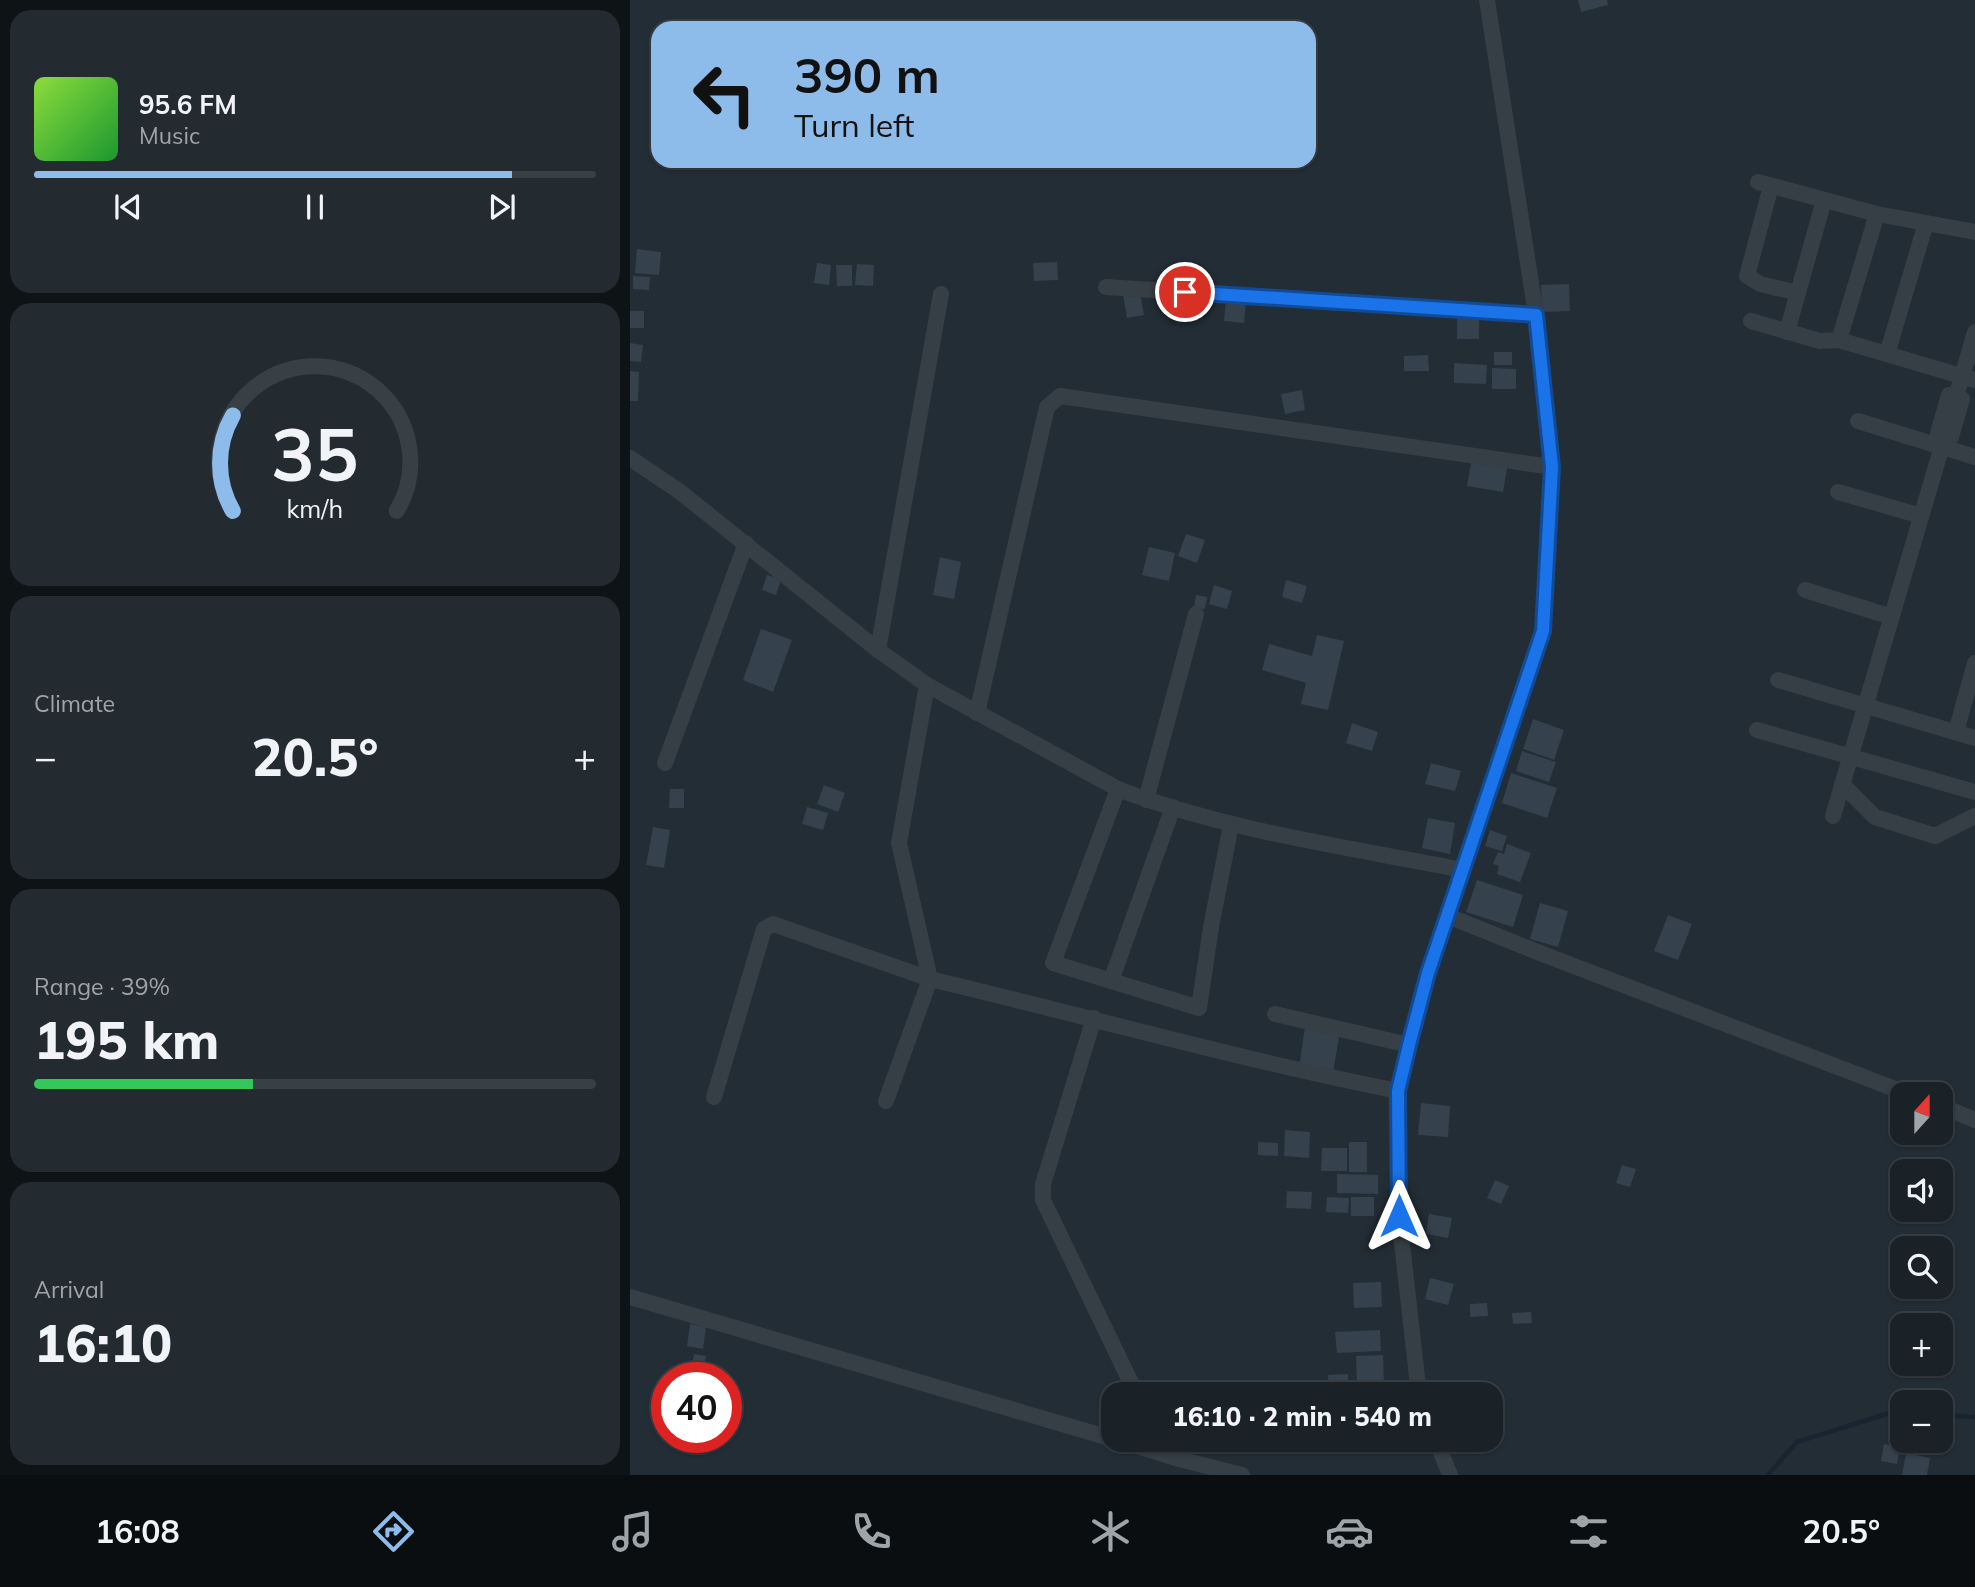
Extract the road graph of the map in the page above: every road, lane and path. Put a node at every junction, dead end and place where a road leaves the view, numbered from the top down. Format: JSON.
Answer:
{"nodes":[{"id":1,"x":1487,"y":0,"type":"edge"},
{"id":2,"x":1824,"y":200,"type":"junction"},
{"id":3,"x":1877,"y":214,"type":"junction"},
{"id":4,"x":1926,"y":223,"type":"junction"},
{"id":5,"x":1975,"y":232,"type":"edge"},
{"id":6,"x":1106,"y":287,"type":"dead end"},
{"id":7,"x":1798,"y":293,"type":"junction"},
{"id":8,"x":941,"y":294,"type":"dead end"},
{"id":9,"x":1536,"y":315,"type":"junction"},
{"id":10,"x":1751,"y":321,"type":"dead end"},
{"id":11,"x":1787,"y":332,"type":"junction"},
{"id":12,"x":1975,"y":332,"type":"edge"},
{"id":13,"x":1839,"y":341,"type":"junction"},
{"id":14,"x":1887,"y":354,"type":"junction"},
{"id":15,"x":1969,"y":378,"type":"edge"},
{"id":16,"x":1858,"y":421,"type":"dead end"},
{"id":17,"x":1943,"y":443,"type":"junction"},
{"id":18,"x":1975,"y":457,"type":"edge"},
{"id":19,"x":630,"y":458,"type":"edge"},
{"id":20,"x":1552,"y":467,"type":"junction"},
{"id":21,"x":1838,"y":492,"type":"dead end"},
{"id":22,"x":1921,"y":516,"type":"junction"},
{"id":23,"x":746,"y":543,"type":"junction"},
{"id":24,"x":1805,"y":590,"type":"dead end"},
{"id":25,"x":1196,"y":614,"type":"dead end"},
{"id":26,"x":1892,"y":617,"type":"junction"},
{"id":27,"x":878,"y":650,"type":"junction"},
{"id":28,"x":1974,"y":673,"type":"edge"},
{"id":29,"x":1779,"y":680,"type":"dead end"},
{"id":30,"x":927,"y":685,"type":"junction"},
{"id":31,"x":1866,"y":706,"type":"junction"},
{"id":32,"x":977,"y":713,"type":"junction"},
{"id":33,"x":1758,"y":730,"type":"dead end"},
{"id":34,"x":1956,"y":732,"type":"junction"},
{"id":35,"x":1975,"y":738,"type":"edge"},
{"id":36,"x":1851,"y":757,"type":"junction"},
{"id":37,"x":664,"y":763,"type":"dead end"},
{"id":38,"x":1842,"y":784,"type":"junction"},
{"id":39,"x":1118,"y":789,"type":"junction"},
{"id":40,"x":1975,"y":792,"type":"edge"},
{"id":41,"x":1146,"y":800,"type":"junction"},
{"id":42,"x":1174,"y":807,"type":"junction"},
{"id":43,"x":1975,"y":816,"type":"edge"},
{"id":44,"x":1833,"y":817,"type":"dead end"},
{"id":45,"x":1231,"y":825,"type":"junction"},
{"id":46,"x":1463,"y":870,"type":"junction"},
{"id":47,"x":1448,"y":916,"type":"junction"},
{"id":48,"x":930,"y":979,"type":"junction"},
{"id":49,"x":1111,"y":981,"type":"junction"},
{"id":50,"x":1275,"y":1014,"type":"dead end"},
{"id":51,"x":1094,"y":1018,"type":"junction"},
{"id":52,"x":1409,"y":1045,"type":"junction"},
{"id":53,"x":1890,"y":1087,"type":"edge"},
{"id":54,"x":1398,"y":1091,"type":"junction"},
{"id":55,"x":714,"y":1097,"type":"dead end"},
{"id":56,"x":886,"y":1101,"type":"dead end"},
{"id":57,"x":1953,"y":1111,"type":"edge"},
{"id":58,"x":1975,"y":1120,"type":"edge"},
{"id":59,"x":630,"y":1297,"type":"edge"},
{"id":60,"x":1130,"y":1382,"type":"edge"},
{"id":61,"x":1418,"y":1382,"type":"edge"},
{"id":62,"x":1101,"y":1434,"type":"edge"},
{"id":63,"x":1158,"y":1452,"type":"edge"},
{"id":64,"x":1441,"y":1452,"type":"edge"},
{"id":65,"x":1175,"y":1458,"type":"junction"},
{"id":66,"x":1183,"y":1475,"type":"edge"},
{"id":67,"x":1242,"y":1475,"type":"edge"},
{"id":68,"x":1450,"y":1475,"type":"edge"}],
"edges":[{"from":1,"to":9,"type":"street"},
{"from":2,"to":3,"type":"street"},
{"from":2,"to":7,"type":"street"},
{"from":2,"to":7,"type":"street"},
{"from":3,"to":4,"type":"street"},
{"from":3,"to":13,"type":"street"},
{"from":4,"to":5,"type":"street"},
{"from":4,"to":14,"type":"street"},
{"from":6,"to":9,"type":"street"},
{"from":7,"to":11,"type":"street"},
{"from":8,"to":27,"type":"street"},
{"from":9,"to":20,"type":"street"},
{"from":10,"to":11,"type":"street"},
{"from":11,"to":13,"type":"street"},
{"from":12,"to":15,"type":"street"},
{"from":13,"to":14,"type":"street"},
{"from":14,"to":15,"type":"street"},
{"from":15,"to":17,"type":"street"},
{"from":16,"to":17,"type":"street"},
{"from":17,"to":18,"type":"street"},
{"from":17,"to":22,"type":"street"},
{"from":19,"to":23,"type":"street"},
{"from":20,"to":32,"type":"street"},
{"from":20,"to":46,"type":"street"},
{"from":21,"to":22,"type":"street"},
{"from":22,"to":26,"type":"street"},
{"from":23,"to":27,"type":"street"},
{"from":23,"to":37,"type":"street"},
{"from":24,"to":26,"type":"street"},
{"from":25,"to":41,"type":"street"},
{"from":26,"to":31,"type":"street"},
{"from":27,"to":30,"type":"street"},
{"from":28,"to":34,"type":"street"},
{"from":29,"to":31,"type":"street"},
{"from":30,"to":32,"type":"street"},
{"from":30,"to":48,"type":"street"},
{"from":31,"to":34,"type":"street"},
{"from":31,"to":36,"type":"street"},
{"from":32,"to":39,"type":"street"},
{"from":33,"to":36,"type":"street"},
{"from":34,"to":35,"type":"street"},
{"from":36,"to":38,"type":"street"},
{"from":36,"to":40,"type":"street"},
{"from":38,"to":43,"type":"street"},
{"from":38,"to":44,"type":"street"},
{"from":39,"to":41,"type":"street"},
{"from":39,"to":49,"type":"street"},
{"from":41,"to":42,"type":"street"},
{"from":42,"to":45,"type":"street"},
{"from":42,"to":49,"type":"street"},
{"from":45,"to":46,"type":"street"},
{"from":45,"to":49,"type":"street"},
{"from":46,"to":47,"type":"street"},
{"from":47,"to":52,"type":"street"},
{"from":47,"to":53,"type":"street"},
{"from":48,"to":51,"type":"street"},
{"from":48,"to":55,"type":"street"},
{"from":48,"to":56,"type":"street"},
{"from":50,"to":52,"type":"street"},
{"from":51,"to":54,"type":"street"},
{"from":51,"to":60,"type":"street"},
{"from":52,"to":54,"type":"street"},
{"from":54,"to":61,"type":"street"},
{"from":57,"to":58,"type":"street"},
{"from":59,"to":62,"type":"street"},
{"from":63,"to":65,"type":"street"},
{"from":64,"to":68,"type":"street"},
{"from":65,"to":66,"type":"street"},
{"from":65,"to":67,"type":"street"}]}
